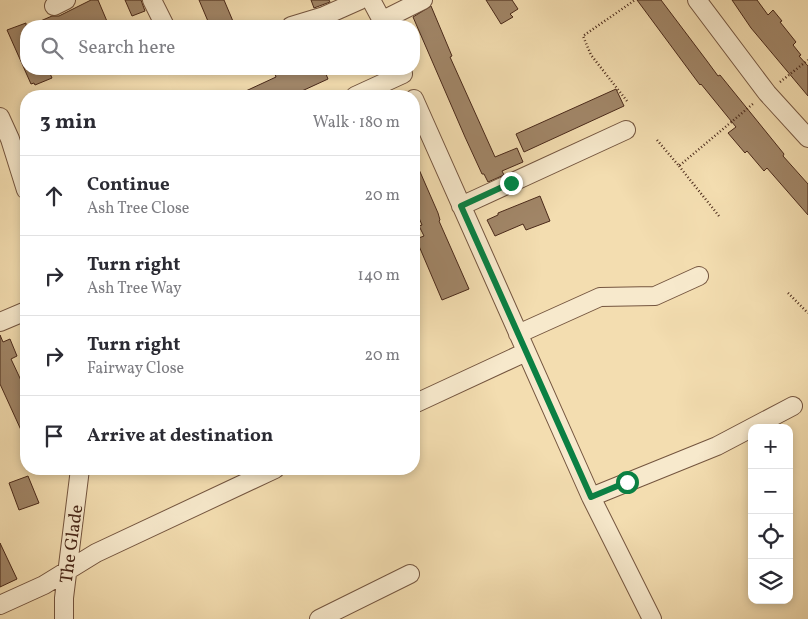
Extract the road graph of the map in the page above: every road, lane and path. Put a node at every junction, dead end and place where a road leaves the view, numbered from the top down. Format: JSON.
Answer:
{"nodes":[{"id":1,"x":152,"y":0,"type":"edge"},
{"id":2,"x":360,"y":0,"type":"edge"},
{"id":3,"x":371,"y":0,"type":"edge"},
{"id":4,"x":423,"y":0,"type":"edge"},
{"id":5,"x":635,"y":0,"type":"edge"},
{"id":6,"x":697,"y":0,"type":"edge"},
{"id":7,"x":162,"y":20,"type":"edge"},
{"id":8,"x":311,"y":20,"type":"edge"},
{"id":9,"x":382,"y":20,"type":"edge"},
{"id":10,"x":389,"y":20,"type":"edge"},
{"id":11,"x":808,"y":60,"type":"edge"},
{"id":12,"x":394,"y":75,"type":"edge"},
{"id":13,"x":404,"y":75,"type":"edge"},
{"id":14,"x":366,"y":90,"type":"edge"},
{"id":15,"x":410,"y":90,"type":"edge"},
{"id":16,"x":767,"y":93,"type":"junction"},
{"id":17,"x":627,"y":101,"type":"dead end"},
{"id":18,"x":420,"y":114,"type":"edge"},
{"id":19,"x":0,"y":116,"type":"edge"},
{"id":20,"x":626,"y":130,"type":"dead end"},
{"id":21,"x":808,"y":138,"type":"edge"},
{"id":22,"x":657,"y":140,"type":"dead end"},
{"id":23,"x":6,"y":147,"type":"edge"},
{"id":24,"x":679,"y":166,"type":"junction"},
{"id":25,"x":20,"y":177,"type":"edge"},
{"id":26,"x":461,"y":206,"type":"junction"},
{"id":27,"x":719,"y":216,"type":"dead end"},
{"id":28,"x":699,"y":276,"type":"dead end"},
{"id":29,"x":788,"y":293,"type":"dead end"},
{"id":30,"x":20,"y":313,"type":"edge"},
{"id":31,"x":808,"y":313,"type":"edge"},
{"id":32,"x":0,"y":322,"type":"edge"},
{"id":33,"x":518,"y":334,"type":"junction"},
{"id":34,"x":526,"y":352,"type":"junction"},
{"id":35,"x":420,"y":401,"type":"edge"},
{"id":36,"x":793,"y":406,"type":"dead end"},
{"id":37,"x":79,"y":475,"type":"edge"},
{"id":38,"x":262,"y":475,"type":"edge"},
{"id":39,"x":591,"y":497,"type":"junction"},
{"id":40,"x":68,"y":570,"type":"junction"},
{"id":41,"x":410,"y":574,"type":"dead end"},
{"id":42,"x":0,"y":605,"type":"edge"},
{"id":43,"x":64,"y":619,"type":"edge"},
{"id":44,"x":319,"y":619,"type":"edge"},
{"id":45,"x":652,"y":619,"type":"edge"}],
"edges":[{"from":1,"to":7,"type":"street"},
{"from":2,"to":8,"type":"street"},
{"from":3,"to":9,"type":"street"},
{"from":4,"to":10,"type":"street"},
{"from":5,"to":17,"type":"path"},
{"from":6,"to":16,"type":"street"},
{"from":11,"to":16,"type":"path"},
{"from":12,"to":14,"type":"street"},
{"from":13,"to":15,"type":"street"},
{"from":16,"to":21,"type":"street"},
{"from":16,"to":24,"type":"path"},
{"from":18,"to":26,"type":"street"},
{"from":19,"to":23,"type":"street"},
{"from":20,"to":26,"type":"street"},
{"from":22,"to":24,"type":"path"},
{"from":23,"to":25,"type":"street"},
{"from":24,"to":27,"type":"path"},
{"from":26,"to":33,"type":"street"},
{"from":28,"to":33,"type":"street"},
{"from":29,"to":31,"type":"path"},
{"from":30,"to":32,"type":"street"},
{"from":33,"to":34,"type":"street"},
{"from":34,"to":35,"type":"street"},
{"from":34,"to":39,"type":"street"},
{"from":36,"to":39,"type":"street"},
{"from":37,"to":40,"type":"street","name":"The Glade"},
{"from":38,"to":40,"type":"street"},
{"from":39,"to":45,"type":"street"},
{"from":40,"to":42,"type":"street"},
{"from":40,"to":43,"type":"street","name":"The Glade"},
{"from":41,"to":44,"type":"street"}]}
